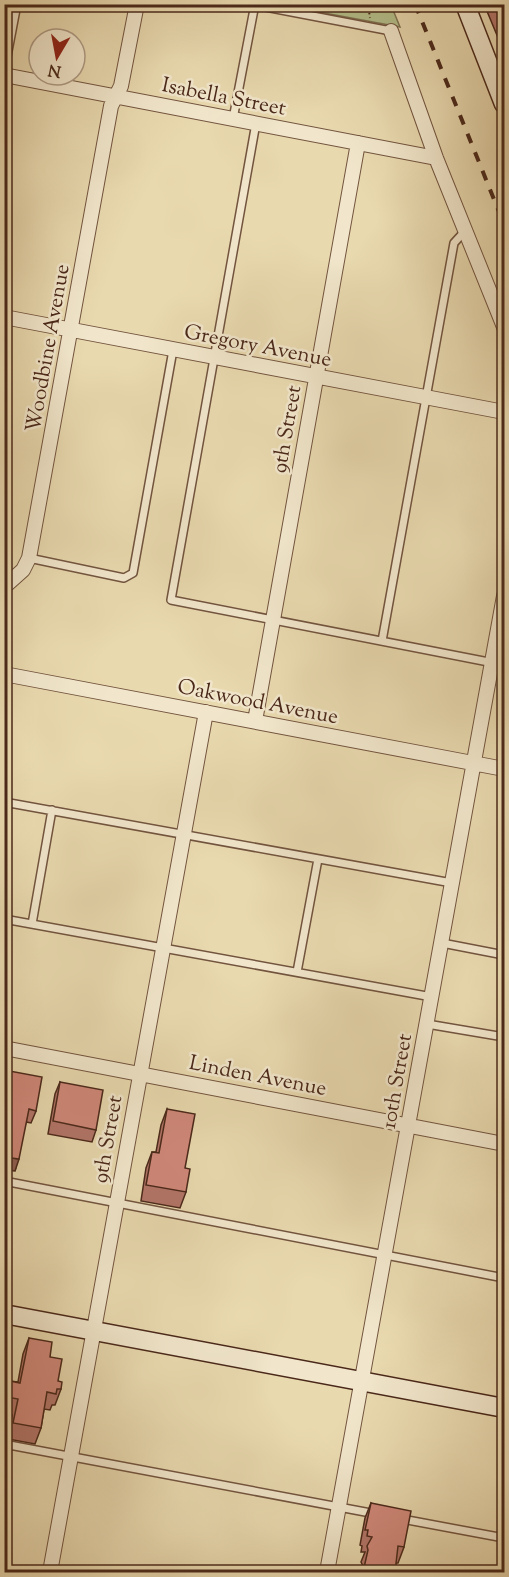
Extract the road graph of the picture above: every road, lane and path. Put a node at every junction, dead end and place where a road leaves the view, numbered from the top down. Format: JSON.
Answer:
{"nodes":[{"id":1,"x":17,"y":4,"type":"edge"},
{"id":2,"x":136,"y":4,"type":"edge"},
{"id":3,"x":465,"y":4,"type":"edge"},
{"id":4,"x":255,"y":5,"type":"edge"},
{"id":5,"x":391,"y":31,"type":"joint"},
{"id":6,"x":4,"y":74,"type":"edge"},
{"id":7,"x":113,"y":101,"type":"junction"},
{"id":8,"x":504,"y":104,"type":"edge"},
{"id":9,"x":233,"y":119,"type":"junction"},
{"id":10,"x":256,"y":123,"type":"junction"},
{"id":11,"x":358,"y":143,"type":"junction"},
{"id":12,"x":436,"y":158,"type":"junction"},
{"id":13,"x":466,"y":231,"type":"junction"},
{"id":14,"x":4,"y":317,"type":"edge"},
{"id":15,"x":504,"y":327,"type":"edge"},
{"id":16,"x":72,"y":330,"type":"junction"},
{"id":17,"x":173,"y":350,"type":"junction"},
{"id":18,"x":215,"y":357,"type":"junction"},
{"id":19,"x":316,"y":378,"type":"junction"},
{"id":20,"x":426,"y":398,"type":"junction"},
{"id":21,"x":504,"y":412,"type":"edge"},
{"id":22,"x":29,"y":558,"type":"junction"},
{"id":23,"x":4,"y":587,"type":"edge"},
{"id":24,"x":504,"y":596,"type":"edge"},
{"id":25,"x":273,"y":620,"type":"junction"},
{"id":26,"x":382,"y":641,"type":"junction"},
{"id":27,"x":498,"y":664,"type":"edge"},
{"id":28,"x":4,"y":674,"type":"edge"},
{"id":29,"x":206,"y":712,"type":"junction"},
{"id":30,"x":255,"y":722,"type":"junction"},
{"id":31,"x":475,"y":763,"type":"junction"},
{"id":32,"x":504,"y":769,"type":"edge"},
{"id":33,"x":4,"y":801,"type":"edge"},
{"id":34,"x":52,"y":810,"type":"junction"},
{"id":35,"x":183,"y":834,"type":"junction"},
{"id":36,"x":318,"y":859,"type":"junction"},
{"id":37,"x":452,"y":883,"type":"junction"},
{"id":38,"x":4,"y":919,"type":"edge"},
{"id":39,"x":32,"y":924,"type":"junction"},
{"id":40,"x":442,"y":943,"type":"junction"},
{"id":41,"x":162,"y":948,"type":"junction"},
{"id":42,"x":504,"y":955,"type":"edge"},
{"id":43,"x":297,"y":972,"type":"junction"},
{"id":44,"x":432,"y":997,"type":"junction"},
{"id":45,"x":427,"y":1024,"type":"junction"},
{"id":46,"x":504,"y":1037,"type":"edge"},
{"id":47,"x":4,"y":1048,"type":"edge"},
{"id":48,"x":140,"y":1074,"type":"junction"},
{"id":49,"x":409,"y":1126,"type":"junction"},
{"id":50,"x":504,"y":1144,"type":"edge"},
{"id":51,"x":4,"y":1181,"type":"edge"},
{"id":52,"x":117,"y":1203,"type":"junction"},
{"id":53,"x":386,"y":1255,"type":"junction"},
{"id":54,"x":504,"y":1278,"type":"edge"},
{"id":55,"x":4,"y":1314,"type":"edge"},
{"id":56,"x":94,"y":1331,"type":"junction"},
{"id":57,"x":362,"y":1380,"type":"junction"},
{"id":58,"x":504,"y":1407,"type":"edge"},
{"id":59,"x":4,"y":1444,"type":"edge"},
{"id":60,"x":71,"y":1457,"type":"junction"},
{"id":61,"x":339,"y":1507,"type":"junction"},
{"id":62,"x":504,"y":1538,"type":"edge"},
{"id":63,"x":50,"y":1572,"type":"edge"},
{"id":64,"x":327,"y":1572,"type":"edge"}],
"edges":[{"from":1,"to":6,"type":"lane"},
{"from":2,"to":7,"type":"street","name":"Woodbine Avenue"},
{"from":3,"to":8,"type":"street"},
{"from":4,"to":5,"type":"lane"},
{"from":4,"to":9,"type":"lane"},
{"from":5,"to":12,"type":"street"},
{"from":6,"to":7,"type":"street","name":"Isabella Street"},
{"from":7,"to":9,"type":"street","name":"Isabella Street"},
{"from":7,"to":16,"type":"street","name":"Woodbine Avenue"},
{"from":9,"to":10,"type":"street","name":"Isabella Street"},
{"from":10,"to":11,"type":"street","name":"Isabella Street"},
{"from":10,"to":18,"type":"lane"},
{"from":11,"to":12,"type":"street","name":"Isabella Street"},
{"from":11,"to":19,"type":"street","name":"9th Street"},
{"from":12,"to":13,"type":"street"},
{"from":13,"to":15,"type":"street"},
{"from":13,"to":20,"type":"lane"},
{"from":14,"to":16,"type":"street","name":"Gregory Avenue"},
{"from":16,"to":17,"type":"street","name":"Gregory Avenue"},
{"from":16,"to":22,"type":"street","name":"Woodbine Avenue"},
{"from":17,"to":18,"type":"street","name":"Gregory Avenue"},
{"from":17,"to":22,"type":"lane"},
{"from":18,"to":19,"type":"street","name":"Gregory Avenue"},
{"from":18,"to":25,"type":"lane"},
{"from":19,"to":20,"type":"street","name":"Gregory Avenue"},
{"from":19,"to":25,"type":"street","name":"9th Street"},
{"from":20,"to":21,"type":"street","name":"Gregory Avenue"},
{"from":20,"to":26,"type":"lane"},
{"from":22,"to":23,"type":"street","name":"Woodbine Avenue"},
{"from":24,"to":27,"type":"street","name":"10th Street"},
{"from":25,"to":26,"type":"lane"},
{"from":25,"to":30,"type":"street","name":"9th Street"},
{"from":26,"to":27,"type":"lane"},
{"from":27,"to":31,"type":"street","name":"10th Street"},
{"from":28,"to":29,"type":"street","name":"Oakwood Avenue"},
{"from":29,"to":30,"type":"street","name":"Oakwood Avenue"},
{"from":29,"to":35,"type":"street","name":"9th Street"},
{"from":30,"to":31,"type":"street","name":"Oakwood Avenue"},
{"from":31,"to":32,"type":"street","name":"Oakwood Avenue"},
{"from":31,"to":37,"type":"street","name":"10th Street"},
{"from":33,"to":34,"type":"lane"},
{"from":34,"to":35,"type":"lane"},
{"from":34,"to":39,"type":"lane"},
{"from":35,"to":36,"type":"lane"},
{"from":35,"to":41,"type":"street","name":"9th Street"},
{"from":36,"to":37,"type":"lane"},
{"from":36,"to":43,"type":"lane"},
{"from":37,"to":40,"type":"street","name":"10th Street"},
{"from":38,"to":39,"type":"lane"},
{"from":39,"to":41,"type":"lane"},
{"from":40,"to":42,"type":"lane"},
{"from":40,"to":44,"type":"street","name":"10th Street"},
{"from":41,"to":43,"type":"lane"},
{"from":41,"to":48,"type":"street","name":"9th Street"},
{"from":43,"to":44,"type":"lane"},
{"from":44,"to":45,"type":"street","name":"10th Street"},
{"from":45,"to":46,"type":"lane"},
{"from":45,"to":49,"type":"street","name":"10th Street"},
{"from":47,"to":48,"type":"street","name":"Linden Avenue"},
{"from":48,"to":49,"type":"street","name":"Linden Avenue"},
{"from":48,"to":52,"type":"street","name":"9th Street"},
{"from":49,"to":50,"type":"street","name":"Linden Avenue"},
{"from":49,"to":53,"type":"street","name":"10th Street"},
{"from":51,"to":52,"type":"lane"},
{"from":52,"to":53,"type":"lane"},
{"from":52,"to":56,"type":"street","name":"9th Street"},
{"from":53,"to":54,"type":"lane"},
{"from":53,"to":57,"type":"street","name":"10th Street"},
{"from":55,"to":56,"type":"street"},
{"from":56,"to":57,"type":"street"},
{"from":56,"to":60,"type":"street","name":"9th Street"},
{"from":57,"to":58,"type":"street"},
{"from":57,"to":61,"type":"street","name":"10th Street"},
{"from":59,"to":60,"type":"lane"},
{"from":60,"to":61,"type":"lane"},
{"from":60,"to":63,"type":"street","name":"9th Street"},
{"from":61,"to":62,"type":"lane"},
{"from":61,"to":64,"type":"street","name":"10th Street"}]}
